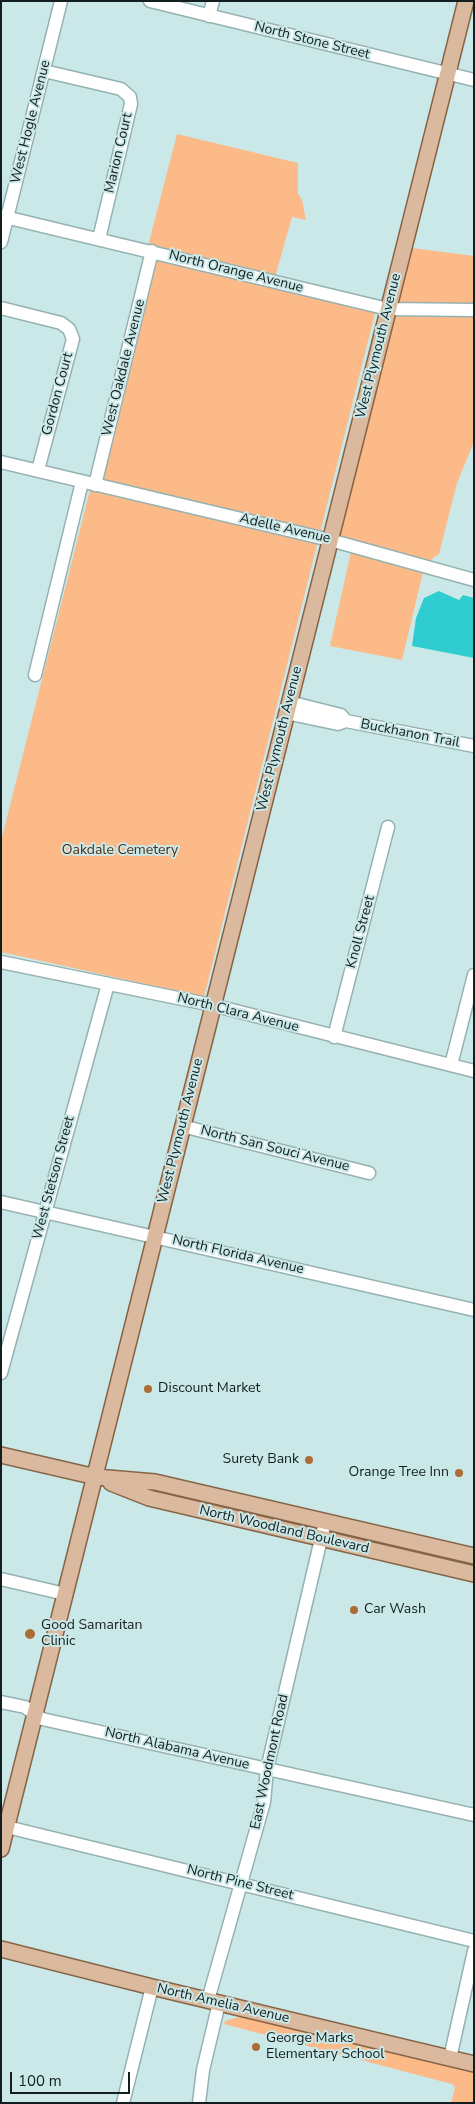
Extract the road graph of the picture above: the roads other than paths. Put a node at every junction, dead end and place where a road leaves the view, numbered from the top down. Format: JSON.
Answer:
{"nodes":[{"id":1,"x":61,"y":1,"type":"edge"},
{"id":2,"x":150,"y":1,"type":"edge"},
{"id":3,"x":213,"y":1,"type":"edge"},
{"id":4,"x":466,"y":1,"type":"edge"},
{"id":5,"x":209,"y":16,"type":"junction"},
{"id":6,"x":44,"y":71,"type":"junction"},
{"id":7,"x":448,"y":73,"type":"junction"},
{"id":8,"x":474,"y":80,"type":"edge"},
{"id":9,"x":4,"y":217,"type":"edge"},
{"id":10,"x":99,"y":239,"type":"junction"},
{"id":11,"x":1,"y":242,"type":"edge"},
{"id":12,"x":152,"y":251,"type":"junction"},
{"id":13,"x":1,"y":308,"type":"edge"},
{"id":14,"x":388,"y":309,"type":"junction"},
{"id":15,"x":474,"y":310,"type":"edge"},
{"id":16,"x":1,"y":462,"type":"edge"},
{"id":17,"x":38,"y":470,"type":"junction"},
{"id":18,"x":82,"y":482,"type":"junction"},
{"id":19,"x":95,"y":485,"type":"junction"},
{"id":20,"x":330,"y":540,"type":"junction"},
{"id":21,"x":474,"y":580,"type":"edge"},
{"id":22,"x":35,"y":675,"type":"dead end"},
{"id":23,"x":288,"y":707,"type":"junction"},
{"id":24,"x":474,"y":746,"type":"edge"},
{"id":25,"x":388,"y":827,"type":"dead end"},
{"id":26,"x":1,"y":962,"type":"edge"},
{"id":27,"x":474,"y":975,"type":"edge"},
{"id":28,"x":108,"y":984,"type":"junction"},
{"id":29,"x":212,"y":1005,"type":"junction"},
{"id":30,"x":334,"y":1037,"type":"junction"},
{"id":31,"x":451,"y":1065,"type":"junction"},
{"id":32,"x":474,"y":1071,"type":"edge"},
{"id":33,"x":182,"y":1126,"type":"junction"},
{"id":34,"x":369,"y":1173,"type":"dead end"},
{"id":35,"x":1,"y":1202,"type":"edge"},
{"id":36,"x":44,"y":1212,"type":"junction"},
{"id":37,"x":154,"y":1236,"type":"junction"},
{"id":38,"x":474,"y":1310,"type":"edge"},
{"id":39,"x":1,"y":1373,"type":"edge"},
{"id":40,"x":1,"y":1455,"type":"edge"},
{"id":41,"x":96,"y":1477,"type":"junction"},
{"id":42,"x":325,"y":1522,"type":"junction"},
{"id":43,"x":321,"y":1538,"type":"junction"},
{"id":44,"x":474,"y":1556,"type":"edge"},
{"id":45,"x":474,"y":1574,"type":"edge"},
{"id":46,"x":1,"y":1579,"type":"edge"},
{"id":47,"x":65,"y":1594,"type":"junction"},
{"id":48,"x":1,"y":1702,"type":"edge"},
{"id":49,"x":36,"y":1714,"type":"junction"},
{"id":50,"x":267,"y":1769,"type":"junction"},
{"id":51,"x":474,"y":1815,"type":"edge"},
{"id":52,"x":7,"y":1826,"type":"junction"},
{"id":53,"x":1,"y":1848,"type":"edge"},
{"id":54,"x":242,"y":1884,"type":"junction"},
{"id":55,"x":474,"y":1940,"type":"edge"},
{"id":56,"x":1,"y":1949,"type":"edge"},
{"id":57,"x":474,"y":1951,"type":"edge"},
{"id":58,"x":152,"y":1987,"type":"junction"},
{"id":59,"x":214,"y":2002,"type":"junction"},
{"id":60,"x":450,"y":2058,"type":"junction"},
{"id":61,"x":474,"y":2064,"type":"edge"},
{"id":62,"x":123,"y":2103,"type":"edge"},
{"id":63,"x":200,"y":2103,"type":"edge"}],
"edges":[{"from":1,"to":6,"type":"street","name":"West Hogle Avenue"},
{"from":2,"to":5,"type":"street","name":"North Stone Street"},
{"from":3,"to":5,"type":"street"},
{"from":4,"to":7,"type":"main road","name":"West Plymouth Avenue"},
{"from":5,"to":7,"type":"street","name":"North Stone Street"},
{"from":6,"to":9,"type":"street","name":"West Hogle Avenue"},
{"from":6,"to":10,"type":"street","name":"Marion Court"},
{"from":7,"to":8,"type":"street","name":"North Stone Street"},
{"from":7,"to":14,"type":"main road","name":"West Plymouth Avenue"},
{"from":9,"to":10,"type":"street","name":"North Orange Avenue"},
{"from":9,"to":11,"type":"street","name":"West Hogle Avenue"},
{"from":10,"to":12,"type":"street","name":"North Orange Avenue"},
{"from":12,"to":14,"type":"street","name":"North Orange Avenue"},
{"from":12,"to":19,"type":"street","name":"West Oakdale Avenue"},
{"from":13,"to":17,"type":"street","name":"Gordon Court"},
{"from":14,"to":15,"type":"street","name":"North Orange Avenue"},
{"from":14,"to":20,"type":"main road","name":"West Plymouth Avenue"},
{"from":16,"to":17,"type":"street","name":"Adelle Avenue"},
{"from":17,"to":18,"type":"street","name":"Adelle Avenue"},
{"from":18,"to":19,"type":"street","name":"Adelle Avenue"},
{"from":18,"to":22,"type":"street"},
{"from":19,"to":20,"type":"street","name":"Adelle Avenue"},
{"from":20,"to":21,"type":"street","name":"Adelle Avenue"},
{"from":20,"to":23,"type":"main road","name":"West Plymouth Avenue"},
{"from":23,"to":24,"type":"street","name":"Buckhanon Trail"},
{"from":23,"to":29,"type":"main road","name":"West Plymouth Avenue"},
{"from":25,"to":30,"type":"street","name":"Knoll Street"},
{"from":26,"to":28,"type":"street","name":"North Clara Avenue"},
{"from":27,"to":31,"type":"street"},
{"from":28,"to":29,"type":"street","name":"North Clara Avenue"},
{"from":28,"to":36,"type":"street","name":"West Stetson Street"},
{"from":29,"to":30,"type":"street","name":"North Clara Avenue"},
{"from":29,"to":33,"type":"main road","name":"West Plymouth Avenue"},
{"from":30,"to":31,"type":"street","name":"North Clara Avenue"},
{"from":31,"to":32,"type":"street","name":"North Clara Avenue"},
{"from":33,"to":34,"type":"street","name":"North San Souci Avenue"},
{"from":33,"to":37,"type":"main road","name":"West Plymouth Avenue"},
{"from":35,"to":36,"type":"street","name":"North Florida Avenue"},
{"from":36,"to":37,"type":"street","name":"North Florida Avenue"},
{"from":36,"to":39,"type":"street","name":"West Stetson Street"},
{"from":37,"to":38,"type":"street","name":"North Florida Avenue"},
{"from":37,"to":41,"type":"main road","name":"West Plymouth Avenue"},
{"from":40,"to":41,"type":"main road","name":"North Woodland Boulevard"},
{"from":41,"to":42,"type":"main road","name":"North Woodland Boulevard"},
{"from":41,"to":43,"type":"main road","name":"North Woodland Boulevard"},
{"from":41,"to":47,"type":"main road","name":"West Plymouth Avenue"},
{"from":42,"to":43,"type":"street","name":"East Woodmont Road"},
{"from":42,"to":44,"type":"main road","name":"North Woodland Boulevard"},
{"from":43,"to":45,"type":"main road","name":"North Woodland Boulevard"},
{"from":43,"to":50,"type":"street","name":"East Woodmont Road"},
{"from":46,"to":47,"type":"street"},
{"from":47,"to":49,"type":"main road","name":"West Plymouth Avenue"},
{"from":48,"to":49,"type":"street","name":"North Alabama Avenue"},
{"from":49,"to":50,"type":"street","name":"North Alabama Avenue"},
{"from":49,"to":52,"type":"main road","name":"West Plymouth Avenue"},
{"from":50,"to":51,"type":"street","name":"North Alabama Avenue"},
{"from":50,"to":54,"type":"street","name":"East Woodmont Road"},
{"from":52,"to":53,"type":"main road","name":"West Plymouth Avenue"},
{"from":52,"to":54,"type":"street","name":"North Pine Street"},
{"from":54,"to":55,"type":"street","name":"North Pine Street"},
{"from":54,"to":59,"type":"street","name":"East Woodmont Road"},
{"from":56,"to":58,"type":"main road","name":"North Amelia Avenue"},
{"from":57,"to":60,"type":"street"},
{"from":58,"to":59,"type":"main road","name":"North Amelia Avenue"},
{"from":58,"to":62,"type":"street"},
{"from":59,"to":60,"type":"main road","name":"North Amelia Avenue"},
{"from":59,"to":63,"type":"street","name":"East Woodmont Road"},
{"from":60,"to":61,"type":"main road","name":"North Amelia Avenue"}]}
